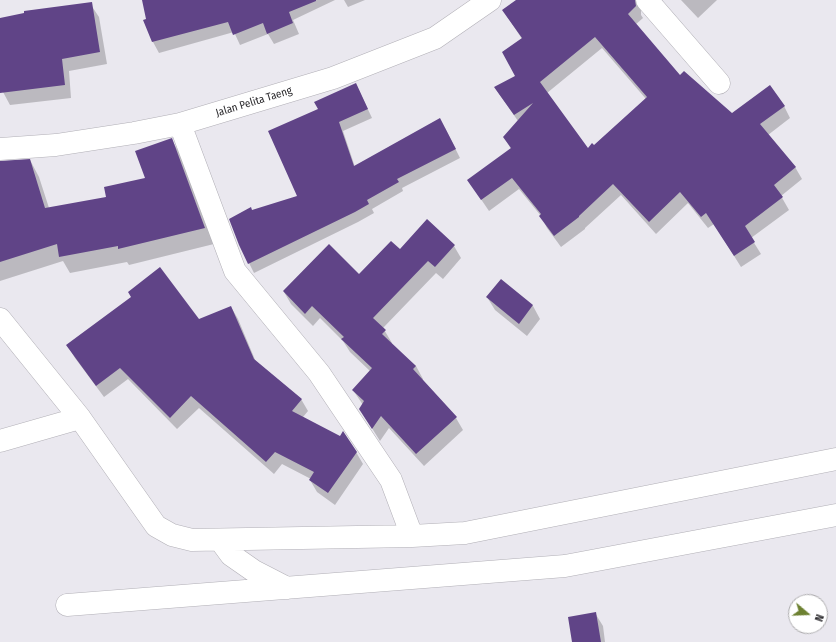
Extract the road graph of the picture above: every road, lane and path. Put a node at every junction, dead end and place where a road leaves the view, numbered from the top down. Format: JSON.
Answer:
{"nodes":[{"id":1,"x":490,"y":0,"type":"edge"},
{"id":2,"x":647,"y":0,"type":"edge"},
{"id":3,"x":719,"y":83,"type":"dead end"},
{"id":4,"x":180,"y":124,"type":"junction"},
{"id":5,"x":0,"y":149,"type":"edge"},
{"id":6,"x":0,"y":319,"type":"edge"},
{"id":7,"x":80,"y":418,"type":"junction"},
{"id":8,"x":0,"y":441,"type":"edge"},
{"id":9,"x":836,"y":459,"type":"edge"},
{"id":10,"x":836,"y":515,"type":"edge"},
{"id":11,"x":412,"y":536,"type":"junction"},
{"id":12,"x":220,"y":540,"type":"junction"},
{"id":13,"x":287,"y":588,"type":"junction"},
{"id":14,"x":67,"y":605,"type":"dead end"}],
"edges":[{"from":1,"to":4,"type":"street","name":"Jalan Pelita Taeng"},
{"from":2,"to":3,"type":"street"},
{"from":4,"to":5,"type":"street","name":"Jalan Pelita Taeng"},
{"from":4,"to":11,"type":"street"},
{"from":6,"to":7,"type":"street"},
{"from":7,"to":8,"type":"street"},
{"from":7,"to":12,"type":"street"},
{"from":9,"to":11,"type":"street"},
{"from":10,"to":13,"type":"street"},
{"from":11,"to":12,"type":"street"},
{"from":12,"to":13,"type":"street"},
{"from":13,"to":14,"type":"street"}]}
